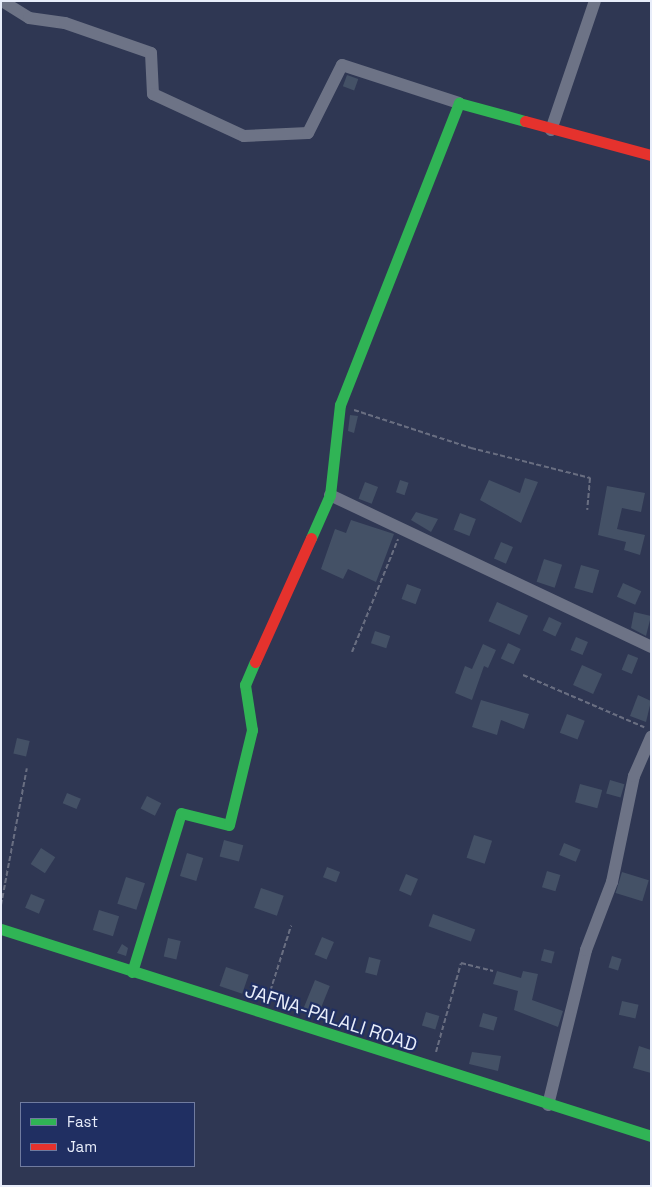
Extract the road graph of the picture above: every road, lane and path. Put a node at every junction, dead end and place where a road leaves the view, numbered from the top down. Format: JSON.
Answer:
{"nodes":[{"id":1,"x":2,"y":1,"type":"edge"},
{"id":2,"x":595,"y":1,"type":"edge"},
{"id":3,"x":459,"y":103,"type":"junction"},
{"id":4,"x":551,"y":130,"type":"junction"},
{"id":5,"x":651,"y":156,"type":"edge"},
{"id":6,"x":340,"y":406,"type":"junction"},
{"id":7,"x":330,"y":495,"type":"junction"},
{"id":8,"x":587,"y":510,"type":"dead end"},
{"id":9,"x":402,"y":528,"type":"junction"},
{"id":10,"x":651,"y":647,"type":"edge"},
{"id":11,"x":352,"y":652,"type":"dead end"},
{"id":12,"x":523,"y":675,"type":"dead end"},
{"id":13,"x":651,"y":730,"type":"edge"},
{"id":14,"x":651,"y":737,"type":"edge"},
{"id":15,"x":27,"y":768,"type":"dead end"},
{"id":16,"x":1,"y":905,"type":"edge"},
{"id":17,"x":291,"y":926,"type":"dead end"},
{"id":18,"x":1,"y":929,"type":"edge"},
{"id":19,"x":493,"y":971,"type":"dead end"},
{"id":20,"x":132,"y":972,"type":"junction"},
{"id":21,"x":263,"y":1014,"type":"junction"},
{"id":22,"x":431,"y":1068,"type":"junction"},
{"id":23,"x":548,"y":1105,"type":"junction"},
{"id":24,"x":651,"y":1136,"type":"edge"}],
"edges":[{"from":1,"to":3,"type":"street"},
{"from":2,"to":4,"type":"street"},
{"from":3,"to":4,"type":"street"},
{"from":3,"to":6,"type":"street"},
{"from":4,"to":5,"type":"street"},
{"from":6,"to":7,"type":"street"},
{"from":6,"to":8,"type":"path"},
{"from":7,"to":9,"type":"street"},
{"from":7,"to":20,"type":"street"},
{"from":9,"to":10,"type":"street"},
{"from":9,"to":11,"type":"path"},
{"from":12,"to":13,"type":"path"},
{"from":14,"to":23,"type":"street"},
{"from":15,"to":16,"type":"path"},
{"from":17,"to":21,"type":"path"},
{"from":18,"to":20,"type":"street","name":"JAFNA-PALALI ROAD"},
{"from":19,"to":22,"type":"path"},
{"from":20,"to":21,"type":"street","name":"JAFNA-PALALI ROAD"},
{"from":21,"to":22,"type":"street","name":"JAFNA-PALALI ROAD"},
{"from":22,"to":23,"type":"street","name":"JAFNA-PALALI ROAD"},
{"from":23,"to":24,"type":"street","name":"JAFNA-PALALI ROAD"}]}
